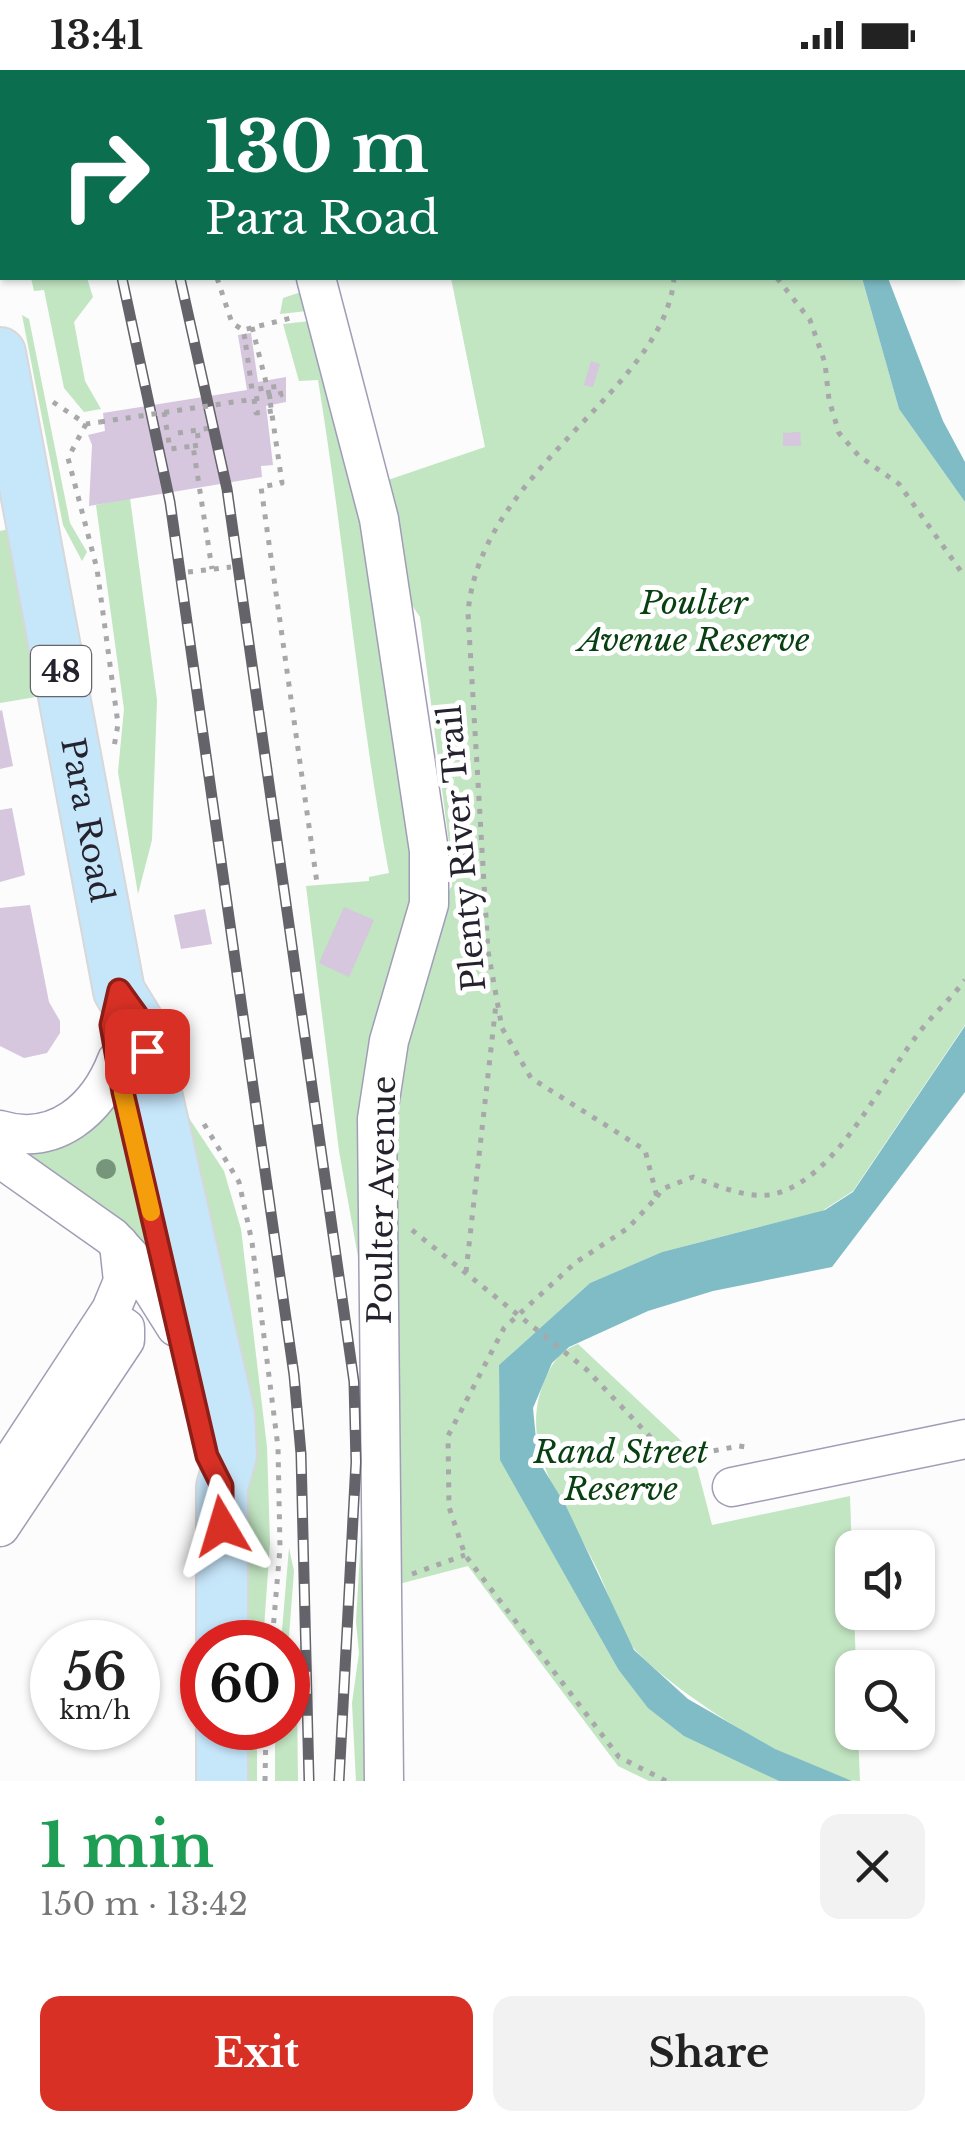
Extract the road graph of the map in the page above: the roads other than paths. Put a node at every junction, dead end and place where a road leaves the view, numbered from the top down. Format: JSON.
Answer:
{"nodes":[{"id":1,"x":317,"y":280,"type":"edge"},
{"id":2,"x":0,"y":353,"type":"edge"},
{"id":3,"x":119,"y":990,"type":"junction"},
{"id":4,"x":117,"y":1060,"type":"junction"},
{"id":5,"x":0,"y":1130,"type":"edge"},
{"id":6,"x":0,"y":1158,"type":"edge"},
{"id":7,"x":119,"y":1244,"type":"junction"},
{"id":8,"x":107,"y":1317,"type":"junction"},
{"id":9,"x":176,"y":1327,"type":"junction"},
{"id":10,"x":965,"y":1439,"type":"edge"},
{"id":11,"x":0,"y":1479,"type":"edge"},
{"id":12,"x":222,"y":1486,"type":"junction"},
{"id":13,"x":732,"y":1487,"type":"dead end"},
{"id":14,"x":0,"y":1526,"type":"edge"},
{"id":15,"x":222,"y":1620,"type":"edge"},
{"id":16,"x":222,"y":1750,"type":"edge"},
{"id":17,"x":222,"y":1781,"type":"edge"},
{"id":18,"x":384,"y":1781,"type":"edge"}],
"edges":[{"from":1,"to":18,"type":"street","name":"Poulter Avenue"},
{"from":2,"to":3,"type":"main road","name":"Para Road","number":"48"},
{"from":3,"to":4,"type":"main road","name":"Para Road","number":"48"},
{"from":3,"to":12,"type":"main road","name":"Para Road","number":"48"},
{"from":4,"to":5,"type":"street"},
{"from":4,"to":9,"type":"main road","name":"Para Road","number":"48"},
{"from":6,"to":7,"type":"street"},
{"from":7,"to":8,"type":"street"},
{"from":7,"to":9,"type":"street"},
{"from":8,"to":11,"type":"street"},
{"from":8,"to":14,"type":"street"},
{"from":9,"to":12,"type":"main road","name":"Para Road","number":"48"},
{"from":10,"to":13,"type":"street"},
{"from":12,"to":15,"type":"main road","name":"Para Road","number":"48"},
{"from":16,"to":17,"type":"main road"}]}
